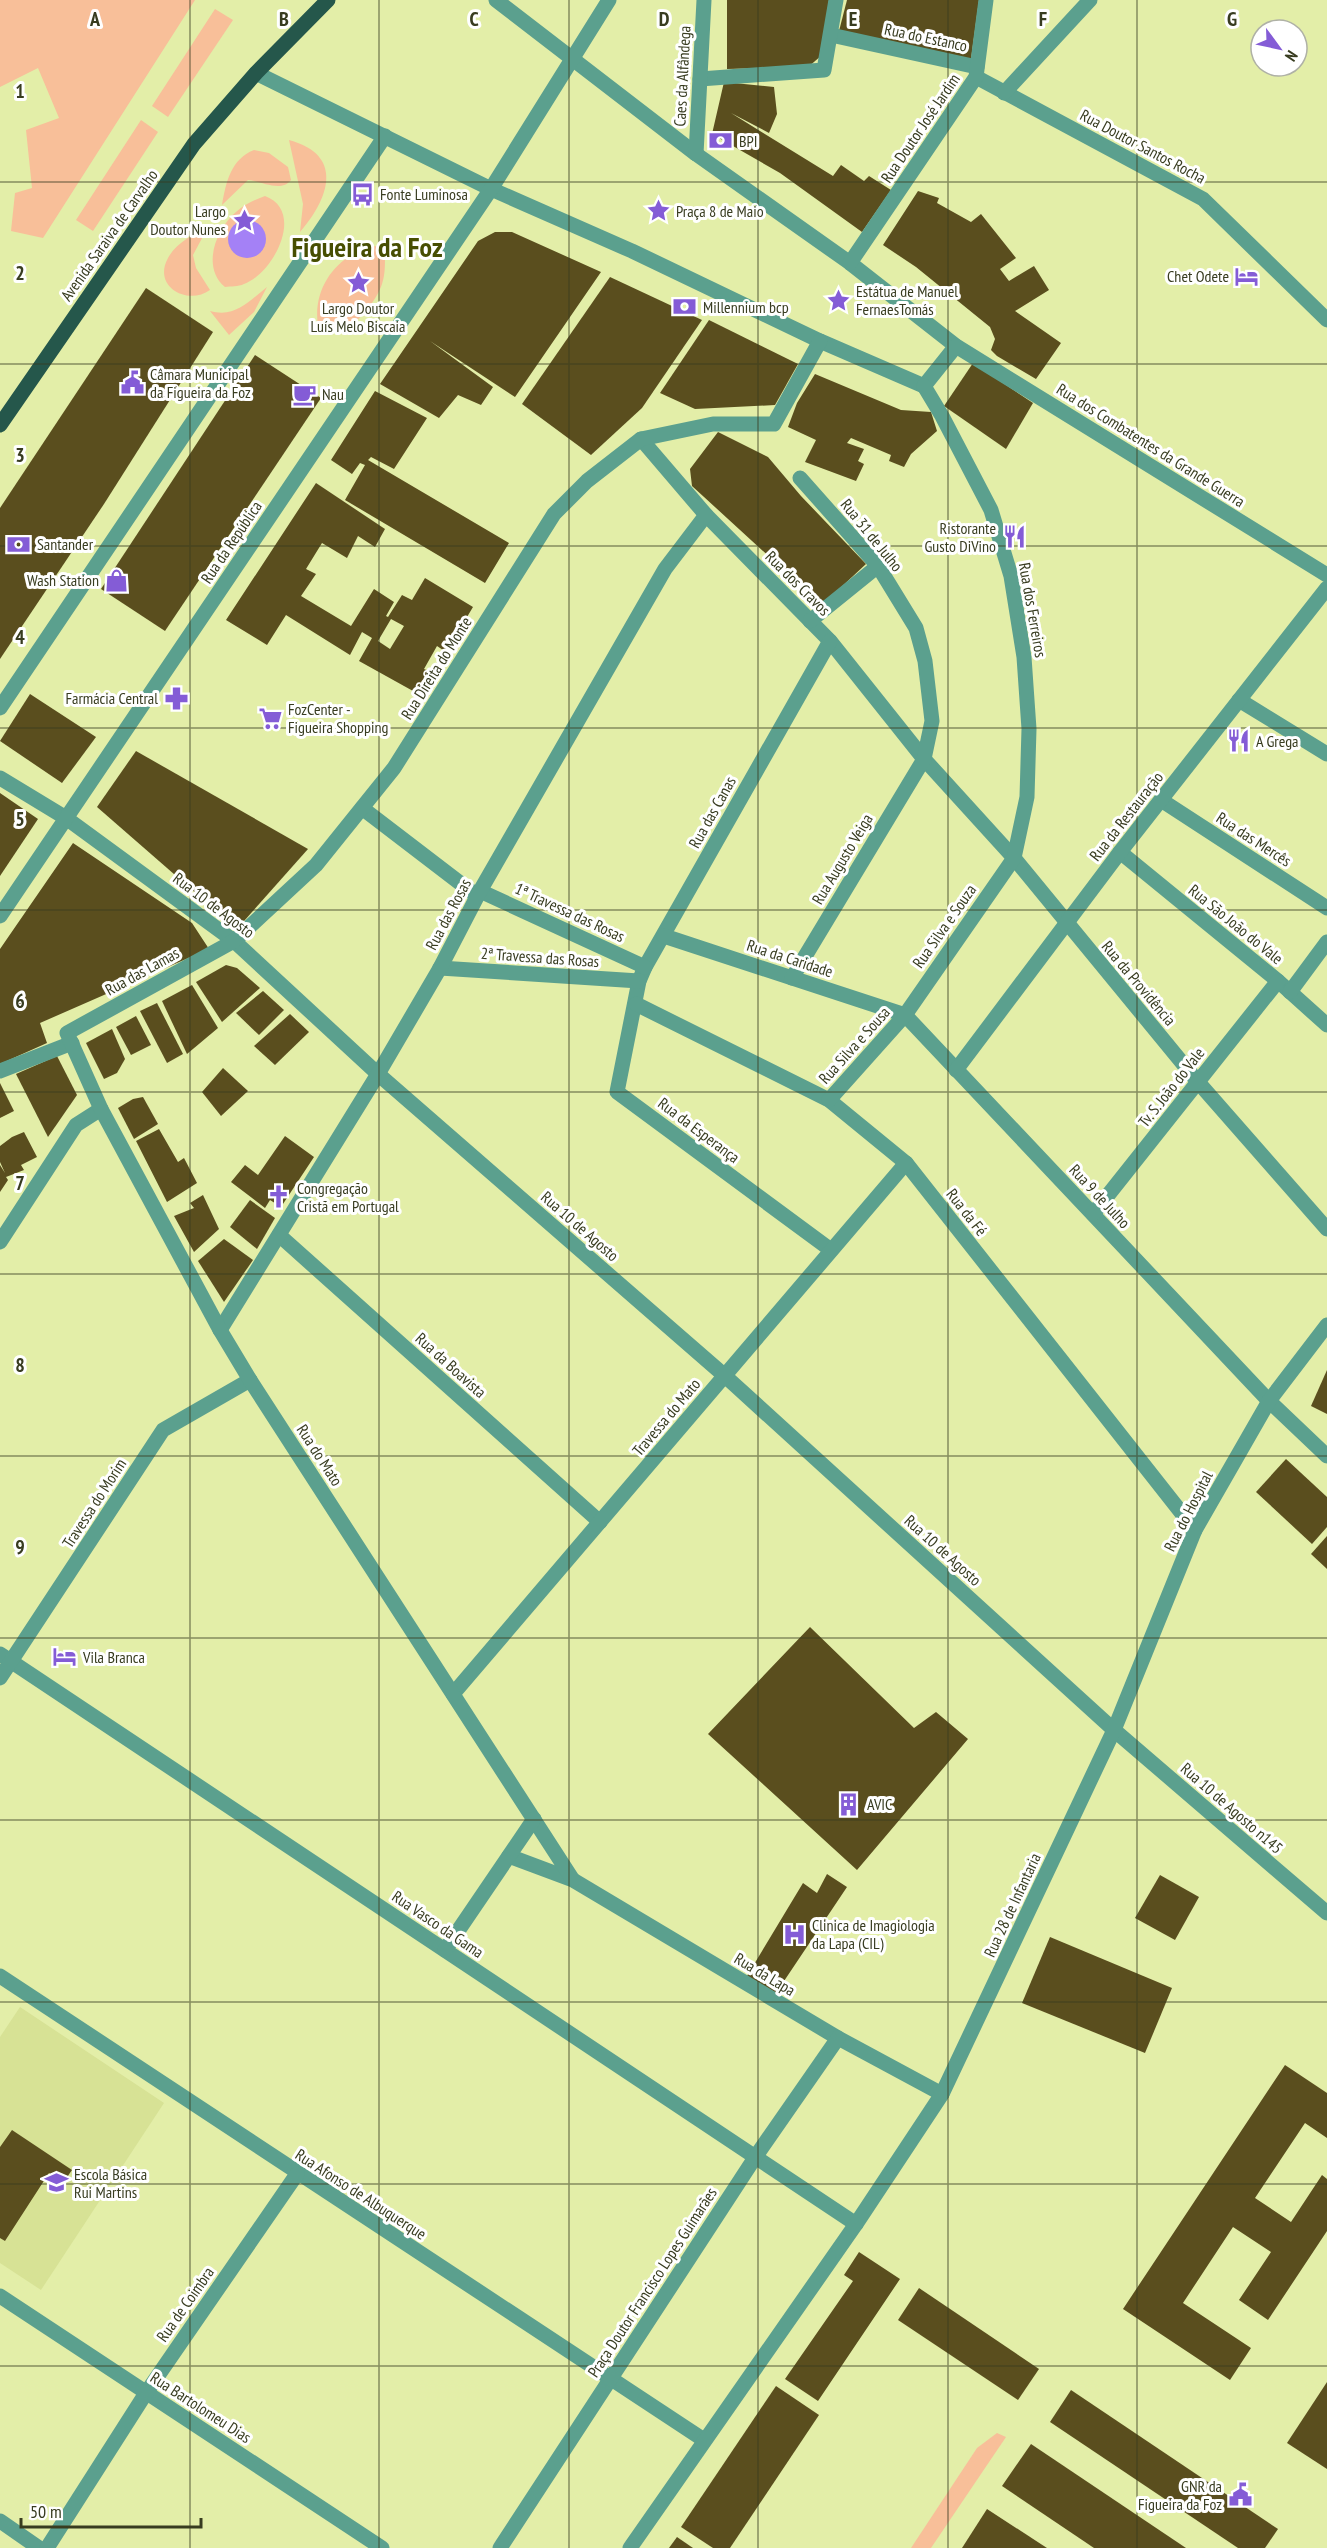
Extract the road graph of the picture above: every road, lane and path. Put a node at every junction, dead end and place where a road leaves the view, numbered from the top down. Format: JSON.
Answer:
{"nodes":[{"id":1,"x":328,"y":0,"type":"edge"},
{"id":2,"x":496,"y":0,"type":"edge"},
{"id":3,"x":609,"y":0,"type":"edge"},
{"id":4,"x":704,"y":0,"type":"edge"},
{"id":5,"x":836,"y":0,"type":"edge"},
{"id":6,"x":986,"y":0,"type":"edge"},
{"id":7,"x":1090,"y":0,"type":"edge"},
{"id":8,"x":831,"y":35,"type":"junction"},
{"id":9,"x":571,"y":60,"type":"junction"},
{"id":10,"x":977,"y":72,"type":"junction"},
{"id":11,"x":256,"y":73,"type":"junction"},
{"id":12,"x":700,"y":79,"type":"junction"},
{"id":13,"x":1004,"y":93,"type":"junction"},
{"id":14,"x":384,"y":136,"type":"junction"},
{"id":15,"x":696,"y":154,"type":"junction"},
{"id":16,"x":491,"y":189,"type":"junction"},
{"id":17,"x":850,"y":262,"type":"junction"},
{"id":18,"x":1327,"y":320,"type":"edge"},
{"id":19,"x":820,"y":341,"type":"junction"},
{"id":20,"x":956,"y":346,"type":"junction"},
{"id":21,"x":924,"y":386,"type":"junction"},
{"id":22,"x":0,"y":424,"type":"edge"},
{"id":23,"x":640,"y":439,"type":"junction"},
{"id":24,"x":800,"y":478,"type":"dead end"},
{"id":25,"x":706,"y":515,"type":"junction"},
{"id":26,"x":878,"y":566,"type":"junction"},
{"id":27,"x":1327,"y":575,"type":"edge"},
{"id":28,"x":1327,"y":588,"type":"edge"},
{"id":29,"x":810,"y":621,"type":"junction"},
{"id":30,"x":830,"y":641,"type":"junction"},
{"id":31,"x":1239,"y":700,"type":"junction"},
{"id":32,"x":0,"y":708,"type":"edge"},
{"id":33,"x":1327,"y":754,"type":"edge"},
{"id":34,"x":924,"y":759,"type":"junction"},
{"id":35,"x":0,"y":778,"type":"edge"},
{"id":36,"x":1161,"y":800,"type":"junction"},
{"id":37,"x":362,"y":808,"type":"junction"},
{"id":38,"x":66,"y":818,"type":"junction"},
{"id":39,"x":1120,"y":852,"type":"junction"},
{"id":40,"x":1014,"y":858,"type":"junction"},
{"id":41,"x":479,"y":893,"type":"junction"},
{"id":42,"x":1327,"y":908,"type":"edge"},
{"id":43,"x":0,"y":916,"type":"edge"},
{"id":44,"x":1066,"y":924,"type":"junction"},
{"id":45,"x":664,"y":936,"type":"junction"},
{"id":46,"x":234,"y":941,"type":"junction"},
{"id":47,"x":1327,"y":942,"type":"edge"},
{"id":48,"x":440,"y":968,"type":"junction"},
{"id":49,"x":642,"y":974,"type":"junction"},
{"id":50,"x":792,"y":978,"type":"junction"},
{"id":51,"x":1278,"y":981,"type":"junction"},
{"id":52,"x":1290,"y":992,"type":"junction"},
{"id":53,"x":636,"y":1004,"type":"junction"},
{"id":54,"x":905,"y":1016,"type":"junction"},
{"id":55,"x":1327,"y":1025,"type":"edge"},
{"id":56,"x":70,"y":1038,"type":"junction"},
{"id":57,"x":956,"y":1070,"type":"junction"},
{"id":58,"x":0,"y":1071,"type":"edge"},
{"id":59,"x":378,"y":1074,"type":"junction"},
{"id":60,"x":1198,"y":1082,"type":"junction"},
{"id":61,"x":829,"y":1100,"type":"junction"},
{"id":62,"x":101,"y":1110,"type":"junction"},
{"id":63,"x":906,"y":1163,"type":"junction"},
{"id":64,"x":1093,"y":1214,"type":"junction"},
{"id":65,"x":1327,"y":1229,"type":"edge"},
{"id":66,"x":279,"y":1235,"type":"junction"},
{"id":67,"x":0,"y":1242,"type":"edge"},
{"id":68,"x":831,"y":1250,"type":"junction"},
{"id":69,"x":1327,"y":1325,"type":"edge"},
{"id":70,"x":220,"y":1330,"type":"junction"},
{"id":71,"x":724,"y":1376,"type":"junction"},
{"id":72,"x":250,"y":1380,"type":"junction"},
{"id":73,"x":1269,"y":1401,"type":"junction"},
{"id":74,"x":1327,"y":1456,"type":"edge"},
{"id":75,"x":600,"y":1522,"type":"junction"},
{"id":76,"x":1195,"y":1530,"type":"junction"},
{"id":77,"x":5,"y":1658,"type":"edge"},
{"id":78,"x":0,"y":1678,"type":"edge"},
{"id":79,"x":453,"y":1694,"type":"junction"},
{"id":80,"x":1114,"y":1730,"type":"junction"},
{"id":81,"x":534,"y":1819,"type":"junction"},
{"id":82,"x":509,"y":1856,"type":"junction"},
{"id":83,"x":573,"y":1880,"type":"junction"},
{"id":84,"x":1327,"y":1913,"type":"edge"},
{"id":85,"x":446,"y":1950,"type":"junction"},
{"id":86,"x":0,"y":1976,"type":"edge"},
{"id":87,"x":838,"y":2038,"type":"junction"},
{"id":88,"x":942,"y":2094,"type":"junction"},
{"id":89,"x":756,"y":2156,"type":"junction"},
{"id":90,"x":297,"y":2174,"type":"junction"},
{"id":91,"x":856,"y":2224,"type":"junction"},
{"id":92,"x":0,"y":2296,"type":"edge"},
{"id":93,"x":611,"y":2379,"type":"junction"},
{"id":94,"x":146,"y":2393,"type":"junction"},
{"id":95,"x":704,"y":2440,"type":"junction"},
{"id":96,"x":0,"y":2521,"type":"edge"},
{"id":97,"x":39,"y":2548,"type":"edge"},
{"id":98,"x":47,"y":2548,"type":"edge"},
{"id":99,"x":382,"y":2548,"type":"edge"},
{"id":100,"x":500,"y":2548,"type":"edge"},
{"id":101,"x":630,"y":2548,"type":"edge"}],
"edges":[{"from":1,"to":11,"type":"main road","name":"Avenida Saraiva de Carvalho"},
{"from":2,"to":9,"type":"street"},
{"from":3,"to":9,"type":"street"},
{"from":4,"to":12,"type":"street","name":"Caes da Alfândega"},
{"from":5,"to":8,"type":"street"},
{"from":6,"to":10,"type":"street","name":"Rua Doutor José Jardim"},
{"from":7,"to":13,"type":"street"},
{"from":8,"to":10,"type":"street","name":"Rua do Estanco"},
{"from":8,"to":12,"type":"street"},
{"from":9,"to":15,"type":"street"},
{"from":9,"to":16,"type":"street"},
{"from":10,"to":13,"type":"street","name":"Rua Doutor Santos Rocha"},
{"from":10,"to":17,"type":"street","name":"Rua Doutor José Jardim"},
{"from":11,"to":14,"type":"street"},
{"from":11,"to":22,"type":"main road","name":"Avenida Saraiva de Carvalho"},
{"from":12,"to":15,"type":"street","name":"Caes da Alfândega"},
{"from":13,"to":18,"type":"street","name":"Rua Doutor Santos Rocha"},
{"from":14,"to":16,"type":"street"},
{"from":14,"to":32,"type":"street"},
{"from":15,"to":17,"type":"street"},
{"from":16,"to":19,"type":"street"},
{"from":16,"to":38,"type":"street","name":"Rua da República"},
{"from":17,"to":20,"type":"street"},
{"from":19,"to":21,"type":"street"},
{"from":19,"to":23,"type":"street"},
{"from":20,"to":21,"type":"street"},
{"from":20,"to":27,"type":"street","name":"Rua dos Combatentes da Grande Guerra"},
{"from":21,"to":40,"type":"street","name":"Rua dos Ferreiros"},
{"from":23,"to":25,"type":"street","name":"Rua dos Cravos"},
{"from":23,"to":37,"type":"street","name":"Rua Direita do Monte"},
{"from":24,"to":26,"type":"street","name":"Rua 31 de Julho"},
{"from":25,"to":29,"type":"street","name":"Rua dos Cravos"},
{"from":25,"to":41,"type":"street","name":"Rua das Rosas"},
{"from":26,"to":29,"type":"street"},
{"from":26,"to":34,"type":"street","name":"Rua 31 de Julho"},
{"from":28,"to":31,"type":"street","name":"Rua da Restauração"},
{"from":29,"to":30,"type":"street","name":"Rua dos Cravos"},
{"from":30,"to":34,"type":"street","name":"Rua dos Cravos"},
{"from":30,"to":45,"type":"street","name":"Rua das Canas"},
{"from":31,"to":33,"type":"street"},
{"from":31,"to":36,"type":"street","name":"Rua da Restauração"},
{"from":34,"to":40,"type":"street","name":"Rua da Providência"},
{"from":34,"to":50,"type":"street","name":"Rua Augusto Veiga"},
{"from":35,"to":38,"type":"street","name":"Rua 10 de Agosto"},
{"from":36,"to":39,"type":"street","name":"Rua da Restauração"},
{"from":36,"to":42,"type":"street","name":"Rua das Mercês"},
{"from":37,"to":41,"type":"street","name":"1ª Travessa das Rosas"},
{"from":37,"to":46,"type":"street","name":"Rua Direita do Monte"},
{"from":38,"to":43,"type":"street","name":"Rua da República"},
{"from":38,"to":46,"type":"street","name":"Rua 10 de Agosto"},
{"from":39,"to":44,"type":"street","name":"Rua da Restauração"},
{"from":39,"to":51,"type":"street","name":"Rua São João do Vale"},
{"from":40,"to":44,"type":"street","name":"Rua da Providência"},
{"from":40,"to":54,"type":"street","name":"Rua Silva e Souza"},
{"from":41,"to":48,"type":"street","name":"Rua das Rosas"},
{"from":41,"to":49,"type":"street","name":"1ª Travessa das Rosas"},
{"from":44,"to":57,"type":"street","name":"Rua da Restauração"},
{"from":44,"to":60,"type":"street","name":"Rua da Providência"},
{"from":45,"to":49,"type":"street","name":"Rua das Canas"},
{"from":45,"to":50,"type":"street","name":"Rua da Caridade"},
{"from":46,"to":56,"type":"street","name":"Rua das Lamas"},
{"from":46,"to":59,"type":"street","name":"Rua 10 de Agosto"},
{"from":47,"to":52,"type":"street"},
{"from":48,"to":49,"type":"street","name":"2ª Travessa das Rosas"},
{"from":48,"to":59,"type":"street","name":"Rua das Rosas"},
{"from":49,"to":53,"type":"street","name":"Rua das Canas"},
{"from":50,"to":54,"type":"street","name":"Rua da Caridade"},
{"from":51,"to":52,"type":"street","name":"Rua São João do Vale"},
{"from":51,"to":60,"type":"street","name":"Tv. S. João do Vale"},
{"from":52,"to":55,"type":"street","name":"Rua São João do Vale"},
{"from":53,"to":61,"type":"street","name":"Rua da Fé"},
{"from":53,"to":68,"type":"street","name":"Rua da Esperança"},
{"from":54,"to":57,"type":"street","name":"Rua 9 de Julho"},
{"from":54,"to":61,"type":"street","name":"Rua Silva e Sousa"},
{"from":56,"to":58,"type":"street","name":"Rua das Lamas"},
{"from":56,"to":62,"type":"street","name":"Rua do Mato"},
{"from":57,"to":64,"type":"street","name":"Rua 9 de Julho"},
{"from":59,"to":66,"type":"street","name":"Rua das Rosas"},
{"from":59,"to":71,"type":"street","name":"Rua 10 de Agosto"},
{"from":60,"to":64,"type":"street","name":"Tv. S. João do Vale"},
{"from":60,"to":65,"type":"street","name":"Rua da Providência"},
{"from":61,"to":63,"type":"street","name":"Rua da Fé"},
{"from":62,"to":67,"type":"street"},
{"from":62,"to":70,"type":"street","name":"Rua do Mato"},
{"from":63,"to":68,"type":"street","name":"Travessa do Mato"},
{"from":63,"to":76,"type":"street","name":"Rua da Fé"},
{"from":64,"to":73,"type":"street","name":"Rua 9 de Julho"},
{"from":66,"to":70,"type":"street","name":"Rua das Rosas"},
{"from":66,"to":75,"type":"street","name":"Rua da Boavista"},
{"from":68,"to":71,"type":"street","name":"Travessa do Mato"},
{"from":69,"to":73,"type":"street","name":"Rua do Hospital"},
{"from":70,"to":72,"type":"street","name":"Rua do Mato"},
{"from":71,"to":75,"type":"street","name":"Travessa do Mato"},
{"from":71,"to":80,"type":"street","name":"Rua 10 de Agosto"},
{"from":72,"to":77,"type":"street","name":"Travessa do Morim"},
{"from":72,"to":79,"type":"street","name":"Rua do Mato"},
{"from":73,"to":74,"type":"street","name":"Rua 9 de Julho"},
{"from":73,"to":76,"type":"street","name":"Rua do Hospital"},
{"from":75,"to":79,"type":"street","name":"Travessa do Mato"},
{"from":76,"to":80,"type":"street","name":"Rua do Hospital"},
{"from":77,"to":78,"type":"street","name":"Travessa do Morim"},
{"from":77,"to":85,"type":"street","name":"Rua Vasco da Gama"},
{"from":79,"to":81,"type":"street","name":"Rua do Mato"},
{"from":80,"to":84,"type":"street","name":"Rua 10 de Agosto n145"},
{"from":80,"to":88,"type":"street","name":"Rua 28 de Infantaria"},
{"from":81,"to":82,"type":"street"},
{"from":81,"to":83,"type":"street","name":"Rua do Mato"},
{"from":82,"to":83,"type":"street","name":"Rua da Lapa"},
{"from":82,"to":85,"type":"street"},
{"from":83,"to":87,"type":"street","name":"Rua da Lapa"},
{"from":85,"to":89,"type":"street","name":"Rua Vasco da Gama"},
{"from":86,"to":90,"type":"street","name":"Rua Afonso de Albuquerque"},
{"from":87,"to":88,"type":"street","name":"Rua da Lapa"},
{"from":87,"to":89,"type":"street","name":"Praça Doutor Francisco Lopes Guimarães"},
{"from":88,"to":91,"type":"street"},
{"from":89,"to":91,"type":"street","name":"Rua Vasco da Gama"},
{"from":89,"to":93,"type":"street","name":"Praça Doutor Francisco Lopes Guimarães"},
{"from":90,"to":93,"type":"street","name":"Rua Afonso de Albuquerque"},
{"from":90,"to":94,"type":"street","name":"Rua de Coimbra"},
{"from":91,"to":95,"type":"street"},
{"from":92,"to":94,"type":"street","name":"Rua Bartolomeu Dias"},
{"from":93,"to":95,"type":"street","name":"Rua Afonso de Albuquerque"},
{"from":93,"to":100,"type":"street","name":"Praça Doutor Francisco Lopes Guimarães"},
{"from":94,"to":98,"type":"street","name":"Rua de Coimbra"},
{"from":94,"to":99,"type":"street","name":"Rua Bartolomeu Dias"},
{"from":95,"to":101,"type":"street"},
{"from":96,"to":97,"type":"street"}]}
